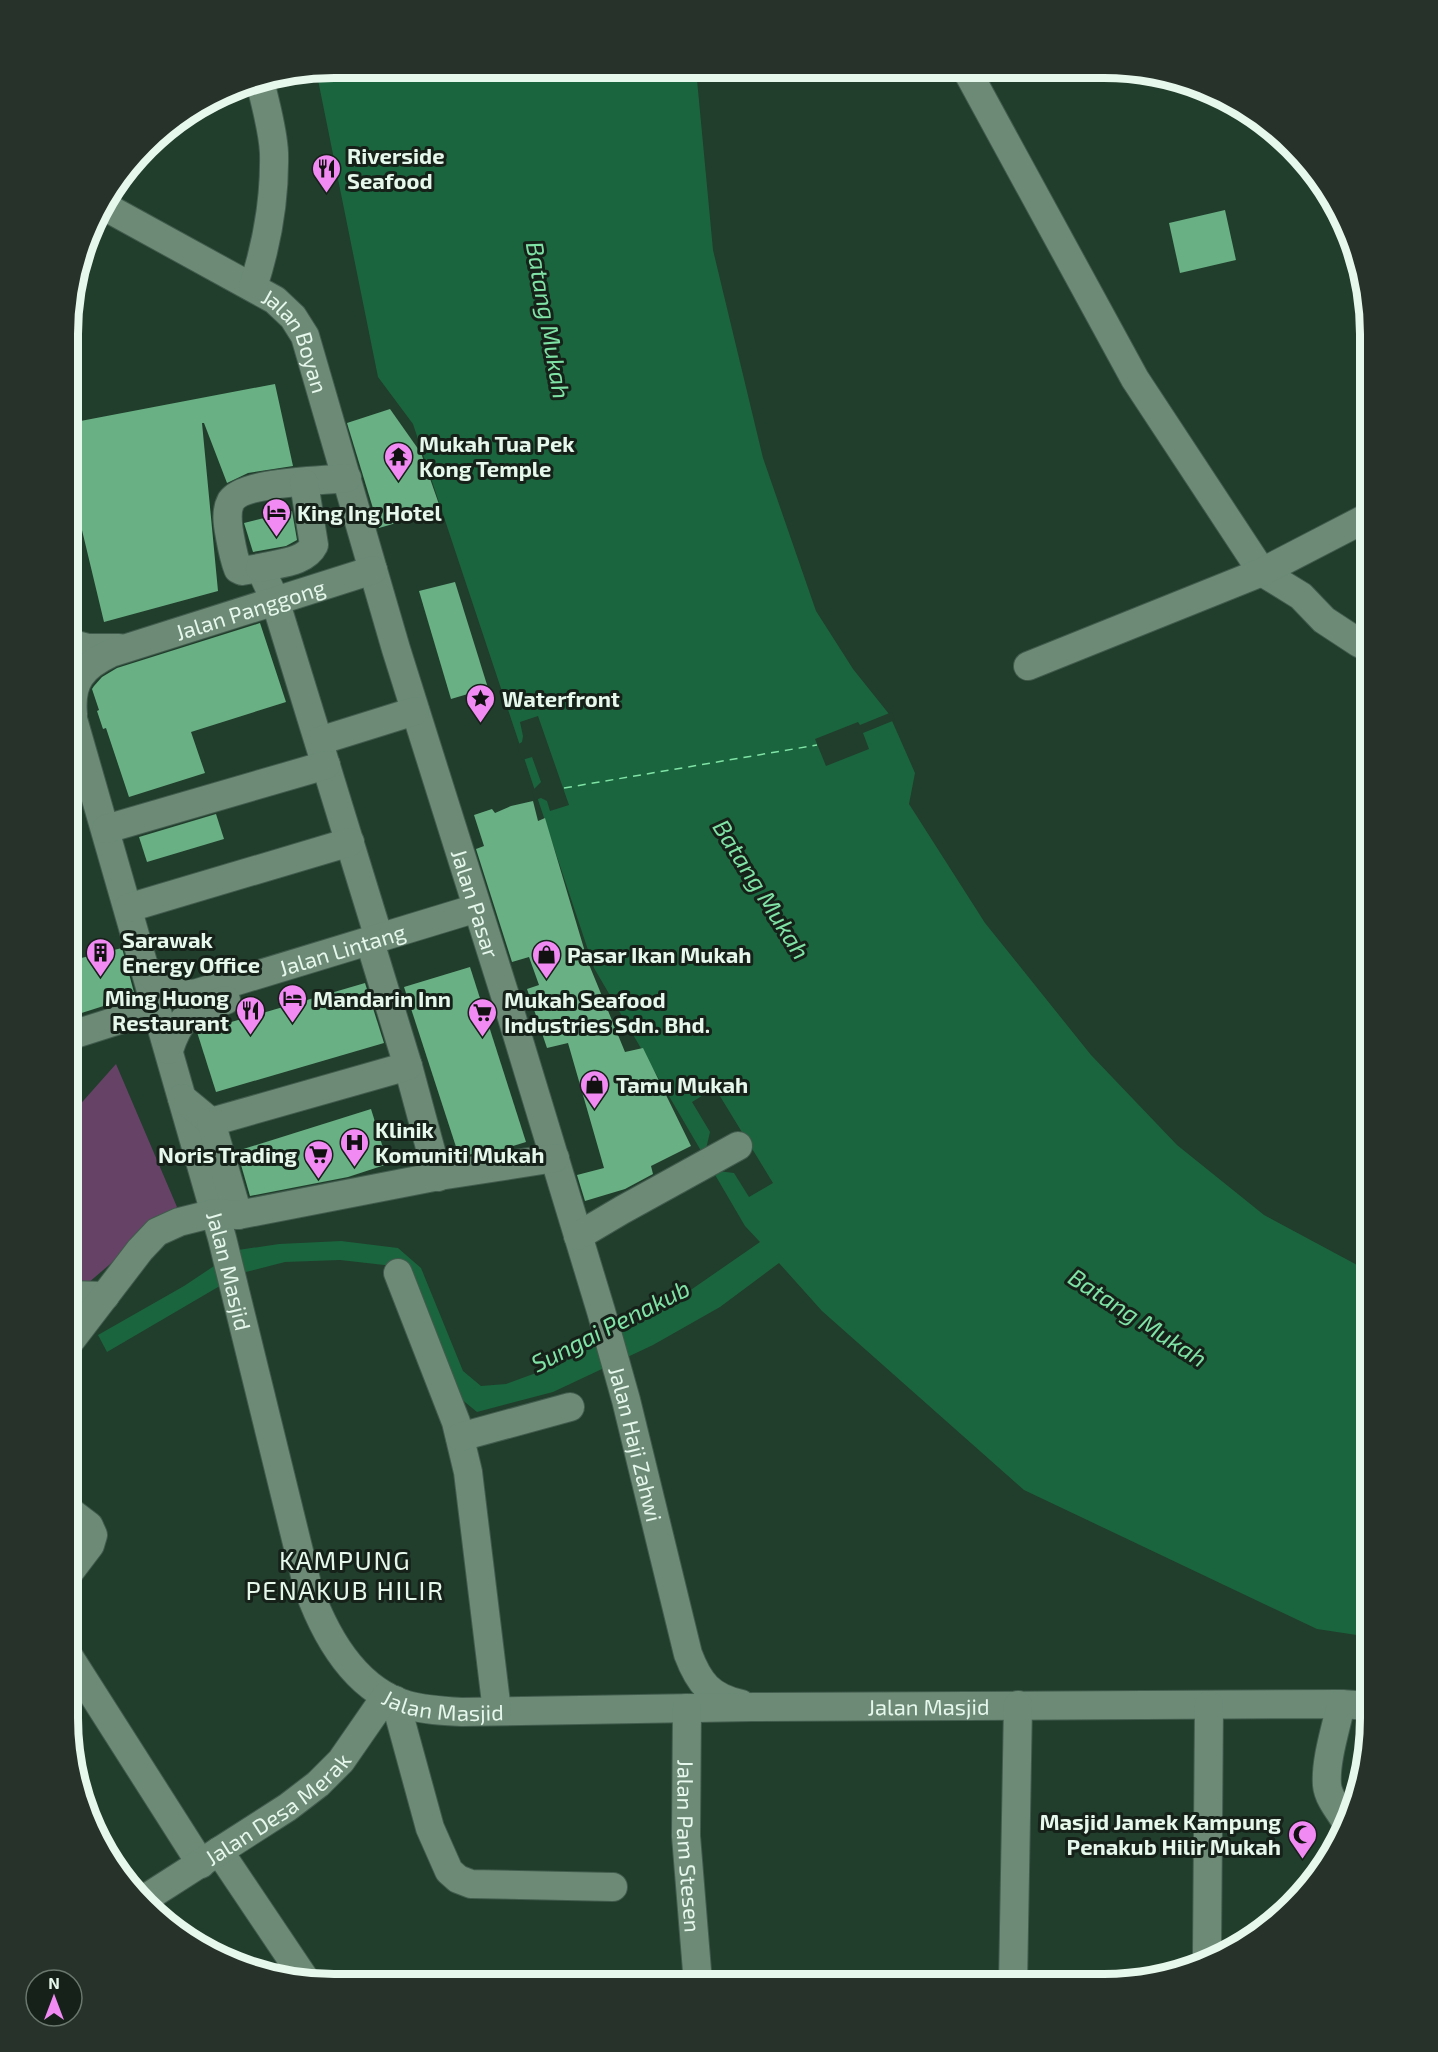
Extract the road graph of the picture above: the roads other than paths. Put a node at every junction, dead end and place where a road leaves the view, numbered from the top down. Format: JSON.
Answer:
{"nodes":[{"id":1,"x":971,"y":78,"type":"edge"},
{"id":2,"x":262,"y":89,"type":"edge"},
{"id":3,"x":110,"y":209,"type":"edge"},
{"id":4,"x":253,"y":287,"type":"junction"},
{"id":5,"x":347,"y":478,"type":"junction"},
{"id":6,"x":304,"y":483,"type":"junction"},
{"id":7,"x":1360,"y":521,"type":"edge"},
{"id":8,"x":260,"y":568,"type":"junction"},
{"id":9,"x":373,"y":570,"type":"junction"},
{"id":10,"x":1262,"y":572,"type":"junction"},
{"id":11,"x":275,"y":600,"type":"junction"},
{"id":12,"x":1360,"y":643,"type":"edge"},
{"id":13,"x":78,"y":645,"type":"edge"},
{"id":14,"x":124,"y":648,"type":"junction"},
{"id":15,"x":1028,"y":666,"type":"dead end"},
{"id":16,"x":78,"y":679,"type":"edge"},
{"id":17,"x":415,"y":711,"type":"junction"},
{"id":18,"x":78,"y":733,"type":"edge"},
{"id":19,"x":322,"y":753,"type":"junction"},
{"id":20,"x":106,"y":829,"type":"junction"},
{"id":21,"x":350,"y":842,"type":"junction"},
{"id":22,"x":128,"y":908,"type":"junction"},
{"id":23,"x":480,"y":916,"type":"junction"},
{"id":24,"x":377,"y":946,"type":"junction"},
{"id":25,"x":145,"y":966,"type":"junction"},
{"id":26,"x":157,"y":1008,"type":"junction"},
{"id":27,"x":78,"y":1033,"type":"edge"},
{"id":28,"x":169,"y":1050,"type":"junction"},
{"id":29,"x":408,"y":1066,"type":"junction"},
{"id":30,"x":182,"y":1098,"type":"junction"},
{"id":31,"x":211,"y":1122,"type":"junction"},
{"id":32,"x":738,"y":1146,"type":"dead end"},
{"id":33,"x":555,"y":1158,"type":"junction"},
{"id":34,"x":438,"y":1177,"type":"junction"},
{"id":35,"x":225,"y":1222,"type":"junction"},
{"id":36,"x":578,"y":1236,"type":"junction"},
{"id":37,"x":398,"y":1273,"type":"dead end"},
{"id":38,"x":78,"y":1295,"type":"edge"},
{"id":39,"x":105,"y":1296,"type":"junction"},
{"id":40,"x":78,"y":1331,"type":"edge"},
{"id":41,"x":570,"y":1407,"type":"dead end"},
{"id":42,"x":460,"y":1437,"type":"junction"},
{"id":43,"x":78,"y":1518,"type":"edge"},
{"id":44,"x":78,"y":1561,"type":"edge"},
{"id":45,"x":688,"y":1654,"type":"junction"},
{"id":46,"x":78,"y":1669,"type":"edge"},
{"id":47,"x":391,"y":1698,"type":"junction"},
{"id":48,"x":1341,"y":1704,"type":"junction"},
{"id":49,"x":1209,"y":1705,"type":"junction"},
{"id":50,"x":1360,"y":1705,"type":"edge"},
{"id":51,"x":1018,"y":1706,"type":"junction"},
{"id":52,"x":753,"y":1707,"type":"junction"},
{"id":53,"x":674,"y":1708,"type":"junction"},
{"id":54,"x":497,"y":1711,"type":"junction"},
{"id":55,"x":1341,"y":1813,"type":"edge"},
{"id":56,"x":210,"y":1857,"type":"junction"},
{"id":57,"x":614,"y":1887,"type":"dead end"},
{"id":58,"x":150,"y":1896,"type":"edge"},
{"id":59,"x":1207,"y":1952,"type":"dead end"},
{"id":60,"x":299,"y":1972,"type":"edge"},
{"id":61,"x":697,"y":1974,"type":"edge"},
{"id":62,"x":1013,"y":1974,"type":"edge"}],
"edges":[{"from":1,"to":10,"type":"street"},
{"from":2,"to":4,"type":"street"},
{"from":3,"to":4,"type":"street","name":"Jalan Boyan"},
{"from":4,"to":5,"type":"street","name":"Jalan Boyan"},
{"from":5,"to":6,"type":"street"},
{"from":5,"to":9,"type":"street","name":"Jalan Boyan"},
{"from":6,"to":8,"type":"street"},
{"from":6,"to":8,"type":"street"},
{"from":7,"to":10,"type":"street"},
{"from":8,"to":11,"type":"street"},
{"from":9,"to":11,"type":"street","name":"Jalan Panggong"},
{"from":9,"to":17,"type":"street","name":"Jalan Pasar"},
{"from":10,"to":12,"type":"street"},
{"from":10,"to":15,"type":"street"},
{"from":11,"to":14,"type":"street","name":"Jalan Panggong"},
{"from":11,"to":19,"type":"street"},
{"from":13,"to":14,"type":"street","name":"Jalan Panggong"},
{"from":14,"to":16,"type":"street","name":"Jalan Panggong"},
{"from":17,"to":19,"type":"street"},
{"from":17,"to":23,"type":"street","name":"Jalan Pasar"},
{"from":18,"to":20,"type":"street"},
{"from":19,"to":20,"type":"street"},
{"from":19,"to":21,"type":"street"},
{"from":20,"to":22,"type":"street"},
{"from":21,"to":22,"type":"street"},
{"from":21,"to":24,"type":"street"},
{"from":22,"to":25,"type":"street"},
{"from":23,"to":24,"type":"street","name":"Jalan Lintang"},
{"from":23,"to":33,"type":"street","name":"Jalan Pasar"},
{"from":24,"to":25,"type":"street","name":"Jalan Lintang"},
{"from":24,"to":28,"type":"street","name":"Jalan Lintang"},
{"from":24,"to":29,"type":"street"},
{"from":25,"to":26,"type":"street"},
{"from":26,"to":27,"type":"street"},
{"from":26,"to":28,"type":"street"},
{"from":28,"to":30,"type":"street"},
{"from":29,"to":31,"type":"street"},
{"from":29,"to":34,"type":"street"},
{"from":30,"to":31,"type":"street"},
{"from":30,"to":35,"type":"street"},
{"from":31,"to":35,"type":"street"},
{"from":32,"to":36,"type":"street"},
{"from":33,"to":34,"type":"street","name":"Jalan Masjid"},
{"from":33,"to":36,"type":"street","name":"Jalan Pasar"},
{"from":34,"to":35,"type":"street","name":"Jalan Masjid"},
{"from":35,"to":39,"type":"street"},
{"from":35,"to":47,"type":"street","name":"Jalan Masjid"},
{"from":36,"to":45,"type":"street","name":"Jalan Haji Zahwi"},
{"from":37,"to":42,"type":"street"},
{"from":38,"to":39,"type":"street"},
{"from":39,"to":40,"type":"street"},
{"from":41,"to":42,"type":"street"},
{"from":42,"to":54,"type":"street"},
{"from":43,"to":44,"type":"street"},
{"from":45,"to":52,"type":"street","name":"Jalan Haji Zahwi"},
{"from":45,"to":53,"type":"street","name":"Jalan Haji Zahwi"},
{"from":46,"to":56,"type":"street"},
{"from":47,"to":54,"type":"street","name":"Jalan Masjid"},
{"from":47,"to":56,"type":"street","name":"Jalan Desa Merak"},
{"from":47,"to":57,"type":"street"},
{"from":48,"to":49,"type":"street","name":"Jalan Masjid"},
{"from":48,"to":50,"type":"street","name":"Jalan Masjid"},
{"from":48,"to":55,"type":"street"},
{"from":49,"to":51,"type":"street","name":"Jalan Masjid"},
{"from":49,"to":59,"type":"street"},
{"from":51,"to":52,"type":"street","name":"Jalan Masjid"},
{"from":51,"to":62,"type":"street"},
{"from":52,"to":53,"type":"street","name":"Jalan Masjid"},
{"from":53,"to":54,"type":"street","name":"Jalan Masjid"},
{"from":53,"to":61,"type":"street","name":"Jalan Pam Stesen"},
{"from":56,"to":58,"type":"street","name":"Jalan Desa Merak"},
{"from":56,"to":60,"type":"street"}]}
